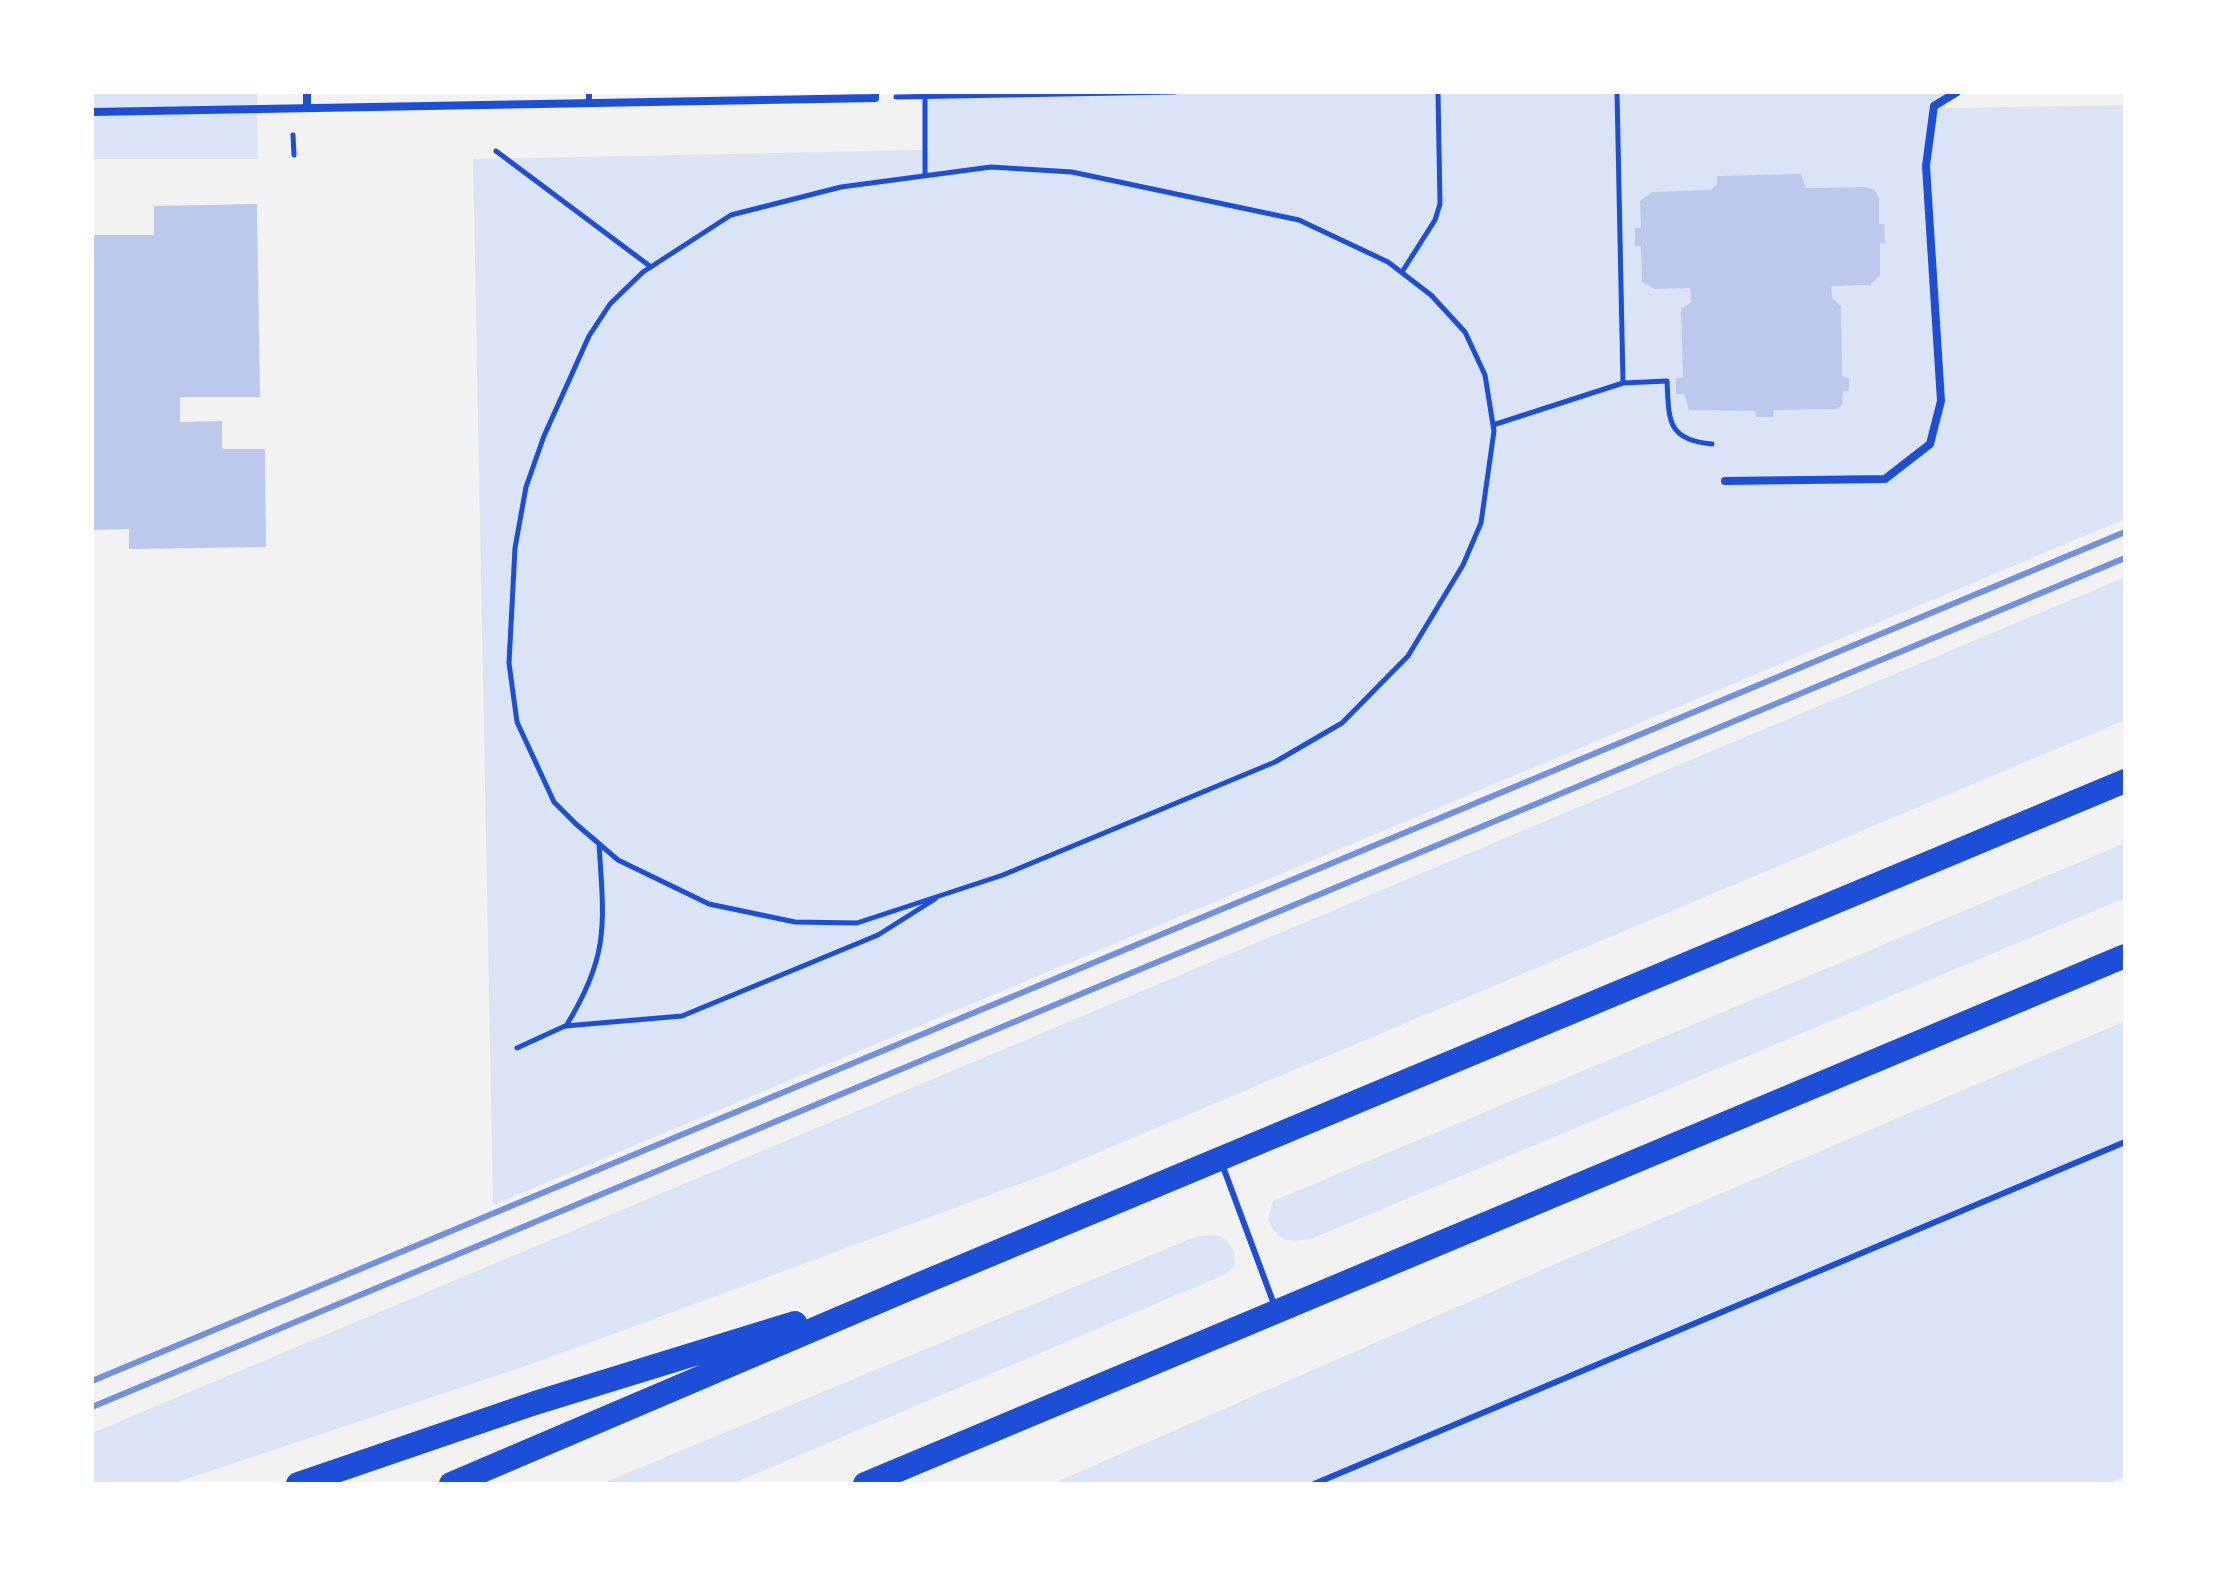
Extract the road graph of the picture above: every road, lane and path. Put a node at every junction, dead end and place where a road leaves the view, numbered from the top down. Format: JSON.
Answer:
{"nodes":[{"id":1,"x":307,"y":92,"type":"edge"},
{"id":2,"x":589,"y":92,"type":"edge"},
{"id":3,"x":1175,"y":92,"type":"edge"},
{"id":4,"x":1438,"y":92,"type":"edge"},
{"id":5,"x":1617,"y":92,"type":"edge"},
{"id":6,"x":1957,"y":92,"type":"edge"},
{"id":7,"x":875,"y":95,"type":"edge"},
{"id":8,"x":901,"y":97,"type":"dead end"},
{"id":9,"x":925,"y":97,"type":"junction"},
{"id":10,"x":589,"y":103,"type":"junction"},
{"id":11,"x":307,"y":108,"type":"junction"},
{"id":12,"x":92,"y":112,"type":"edge"},
{"id":13,"x":293,"y":135,"type":"dead end"},
{"id":14,"x":496,"y":151,"type":"dead end"},
{"id":15,"x":294,"y":155,"type":"dead end"},
{"id":16,"x":925,"y":175,"type":"junction"},
{"id":17,"x":651,"y":267,"type":"junction"},
{"id":18,"x":1402,"y":272,"type":"junction"},
{"id":19,"x":1623,"y":383,"type":"junction"},
{"id":20,"x":1493,"y":425,"type":"junction"},
{"id":21,"x":1712,"y":444,"type":"dead end"},
{"id":22,"x":1725,"y":481,"type":"dead end"},
{"id":23,"x":2125,"y":781,"type":"edge"},
{"id":24,"x":599,"y":844,"type":"junction"},
{"id":25,"x":942,"y":894,"type":"junction"},
{"id":26,"x":2125,"y":956,"type":"edge"},
{"id":27,"x":565,"y":1026,"type":"junction"},
{"id":28,"x":517,"y":1048,"type":"dead end"},
{"id":29,"x":2125,"y":1142,"type":"edge"},
{"id":30,"x":1221,"y":1161,"type":"junction"},
{"id":31,"x":920,"y":1284,"type":"junction"},
{"id":32,"x":1276,"y":1309,"type":"junction"},
{"id":33,"x":1024,"y":1416,"type":"junction"},
{"id":34,"x":298,"y":1484,"type":"edge"},
{"id":35,"x":451,"y":1484,"type":"edge"},
{"id":36,"x":865,"y":1484,"type":"edge"},
{"id":37,"x":908,"y":1484,"type":"edge"},
{"id":38,"x":1314,"y":1484,"type":"edge"}],
"edges":[{"from":1,"to":11,"type":"street"},
{"from":2,"to":10,"type":"lane"},
{"from":3,"to":9,"type":"path"},
{"from":4,"to":18,"type":"path"},
{"from":5,"to":19,"type":"path"},
{"from":6,"to":22,"type":"street"},
{"from":7,"to":10,"type":"street"},
{"from":8,"to":9,"type":"path"},
{"from":9,"to":16,"type":"path"},
{"from":10,"to":11,"type":"street"},
{"from":11,"to":12,"type":"street"},
{"from":13,"to":15,"type":"path"},
{"from":14,"to":17,"type":"path"},
{"from":16,"to":17,"type":"path"},
{"from":16,"to":18,"type":"path"},
{"from":17,"to":24,"type":"path"},
{"from":18,"to":20,"type":"path"},
{"from":19,"to":20,"type":"path"},
{"from":19,"to":21,"type":"path"},
{"from":20,"to":25,"type":"path"},
{"from":23,"to":30,"type":"highway"},
{"from":24,"to":25,"type":"path"},
{"from":24,"to":27,"type":"path"},
{"from":25,"to":27,"type":"path"},
{"from":26,"to":32,"type":"highway"},
{"from":27,"to":28,"type":"path"},
{"from":29,"to":38,"type":"lane"},
{"from":30,"to":31,"type":"highway"},
{"from":30,"to":32,"type":"lane"},
{"from":31,"to":34,"type":"highway"},
{"from":31,"to":35,"type":"highway"},
{"from":32,"to":33,"type":"highway"},
{"from":33,"to":36,"type":"highway"},
{"from":33,"to":37,"type":"highway"}]}
